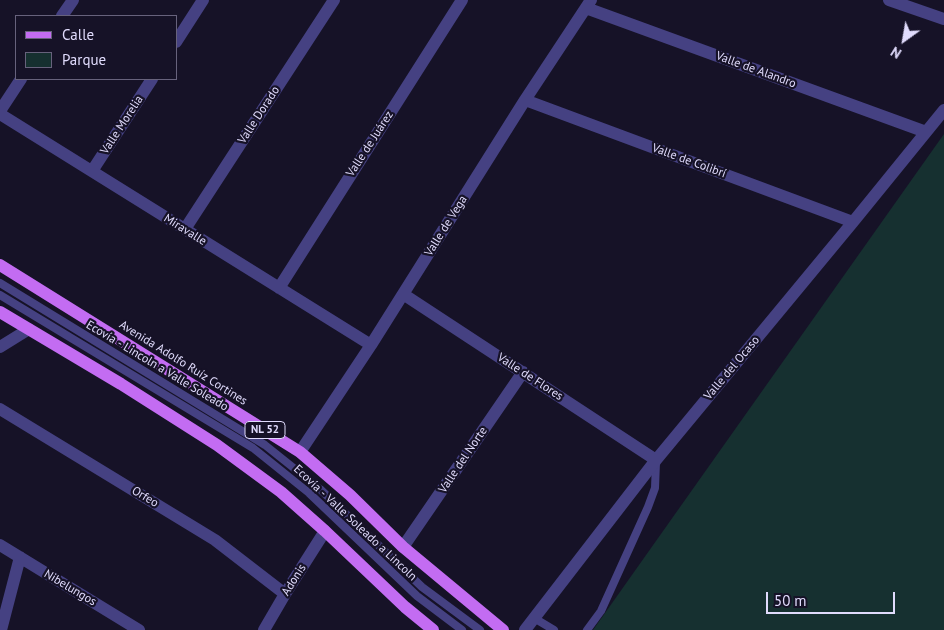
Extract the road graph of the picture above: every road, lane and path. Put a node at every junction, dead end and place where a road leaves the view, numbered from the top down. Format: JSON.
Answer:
{"nodes":[{"id":1,"x":73,"y":0,"type":"edge"},
{"id":2,"x":203,"y":0,"type":"edge"},
{"id":3,"x":334,"y":0,"type":"edge"},
{"id":4,"x":462,"y":0,"type":"edge"},
{"id":5,"x":889,"y":0,"type":"edge"},
{"id":6,"x":588,"y":4,"type":"edge"},
{"id":7,"x":63,"y":15,"type":"edge"},
{"id":8,"x":944,"y":19,"type":"edge"},
{"id":9,"x":178,"y":39,"type":"edge"},
{"id":10,"x":20,"y":80,"type":"edge"},
{"id":11,"x":151,"y":80,"type":"edge"},
{"id":12,"x":525,"y":100,"type":"junction"},
{"id":13,"x":944,"y":110,"type":"edge"},
{"id":14,"x":0,"y":112,"type":"edge"},
{"id":15,"x":926,"y":132,"type":"junction"},
{"id":16,"x":92,"y":171,"type":"junction"},
{"id":17,"x":853,"y":222,"type":"junction"},
{"id":18,"x":185,"y":229,"type":"junction"},
{"id":19,"x":0,"y":265,"type":"edge"},
{"id":20,"x":0,"y":283,"type":"edge"},
{"id":21,"x":278,"y":288,"type":"junction"},
{"id":22,"x":403,"y":294,"type":"junction"},
{"id":23,"x":0,"y":295,"type":"edge"},
{"id":24,"x":0,"y":313,"type":"edge"},
{"id":25,"x":29,"y":329,"type":"junction"},
{"id":26,"x":371,"y":345,"type":"junction"},
{"id":27,"x":0,"y":347,"type":"edge"},
{"id":28,"x":523,"y":372,"type":"junction"},
{"id":29,"x":0,"y":409,"type":"edge"},
{"id":30,"x":300,"y":452,"type":"junction"},
{"id":31,"x":656,"y":460,"type":"junction"},
{"id":32,"x":325,"y":532,"type":"junction"},
{"id":33,"x":0,"y":545,"type":"edge"},
{"id":34,"x":403,"y":547,"type":"junction"},
{"id":35,"x":20,"y":557,"type":"junction"},
{"id":36,"x":285,"y":594,"type":"junction"},
{"id":37,"x":534,"y":618,"type":"junction"},
{"id":38,"x":120,"y":625,"type":"edge"},
{"id":39,"x":1,"y":630,"type":"edge"},
{"id":40,"x":139,"y":630,"type":"edge"},
{"id":41,"x":264,"y":630,"type":"edge"},
{"id":42,"x":433,"y":630,"type":"edge"},
{"id":43,"x":462,"y":630,"type":"edge"},
{"id":44,"x":480,"y":630,"type":"edge"},
{"id":45,"x":503,"y":630,"type":"edge"},
{"id":46,"x":525,"y":630,"type":"edge"},
{"id":47,"x":554,"y":630,"type":"edge"},
{"id":48,"x":587,"y":630,"type":"edge"}],
"edges":[{"from":1,"to":7,"type":"street"},
{"from":2,"to":9,"type":"street"},
{"from":3,"to":18,"type":"street","name":"Valle Dorado"},
{"from":4,"to":21,"type":"street","name":"Valle de Juárez"},
{"from":5,"to":8,"type":"street"},
{"from":6,"to":12,"type":"street","name":"Valle de Vega"},
{"from":6,"to":15,"type":"street","name":"Valle de Alandro"},
{"from":10,"to":14,"type":"street"},
{"from":11,"to":16,"type":"street","name":"Valle Morelia"},
{"from":12,"to":17,"type":"street","name":"Valle de Colibrí"},
{"from":12,"to":22,"type":"street","name":"Valle de Vega"},
{"from":13,"to":15,"type":"street","name":"Valle del Ocaso"},
{"from":14,"to":16,"type":"street","name":"Miravalle"},
{"from":15,"to":17,"type":"street","name":"Valle del Ocaso"},
{"from":16,"to":18,"type":"street","name":"Miravalle"},
{"from":17,"to":31,"type":"street","name":"Valle del Ocaso"},
{"from":18,"to":21,"type":"street","name":"Miravalle"},
{"from":19,"to":30,"type":"main road","name":"Avenida Adolfo Ruíz Cortines","number":"NL 52"},
{"from":20,"to":44,"type":"lane","name":"Ecovía - Lincoln a Valle Soleado"},
{"from":21,"to":26,"type":"street","name":"Miravalle"},
{"from":22,"to":26,"type":"street","name":"Valle de Vega"},
{"from":22,"to":28,"type":"street","name":"Valle de Flores"},
{"from":23,"to":43,"type":"lane","name":"Ecovía - Valle Soleado a Lincoln"},
{"from":24,"to":25,"type":"main road"},
{"from":25,"to":27,"type":"street"},
{"from":25,"to":32,"type":"main road"},
{"from":26,"to":30,"type":"street","name":"Valle de Vega"},
{"from":28,"to":31,"type":"street","name":"Valle de Flores"},
{"from":28,"to":34,"type":"street","name":"Valle del Norte"},
{"from":29,"to":36,"type":"street","name":"Orfeo"},
{"from":30,"to":34,"type":"main road","name":"Avenida Adolfo Ruíz Cortines","number":"NL 52"},
{"from":31,"to":37,"type":"street","name":"Valle del Ocaso"},
{"from":31,"to":48,"type":"lane"},
{"from":32,"to":36,"type":"street","name":"Adonis"},
{"from":32,"to":42,"type":"main road"},
{"from":33,"to":35,"type":"street","name":"Nibelungos"},
{"from":34,"to":45,"type":"main road","name":"Avenida Adolfo Ruíz Cortines","number":"NL 52"},
{"from":35,"to":38,"type":"street","name":"Nibelungos"},
{"from":35,"to":39,"type":"street"},
{"from":36,"to":41,"type":"street","name":"Adonis"},
{"from":37,"to":46,"type":"street","name":"Valle del Ocaso"},
{"from":37,"to":47,"type":"lane"},
{"from":38,"to":40,"type":"street","name":"Nibelungos"}]}
